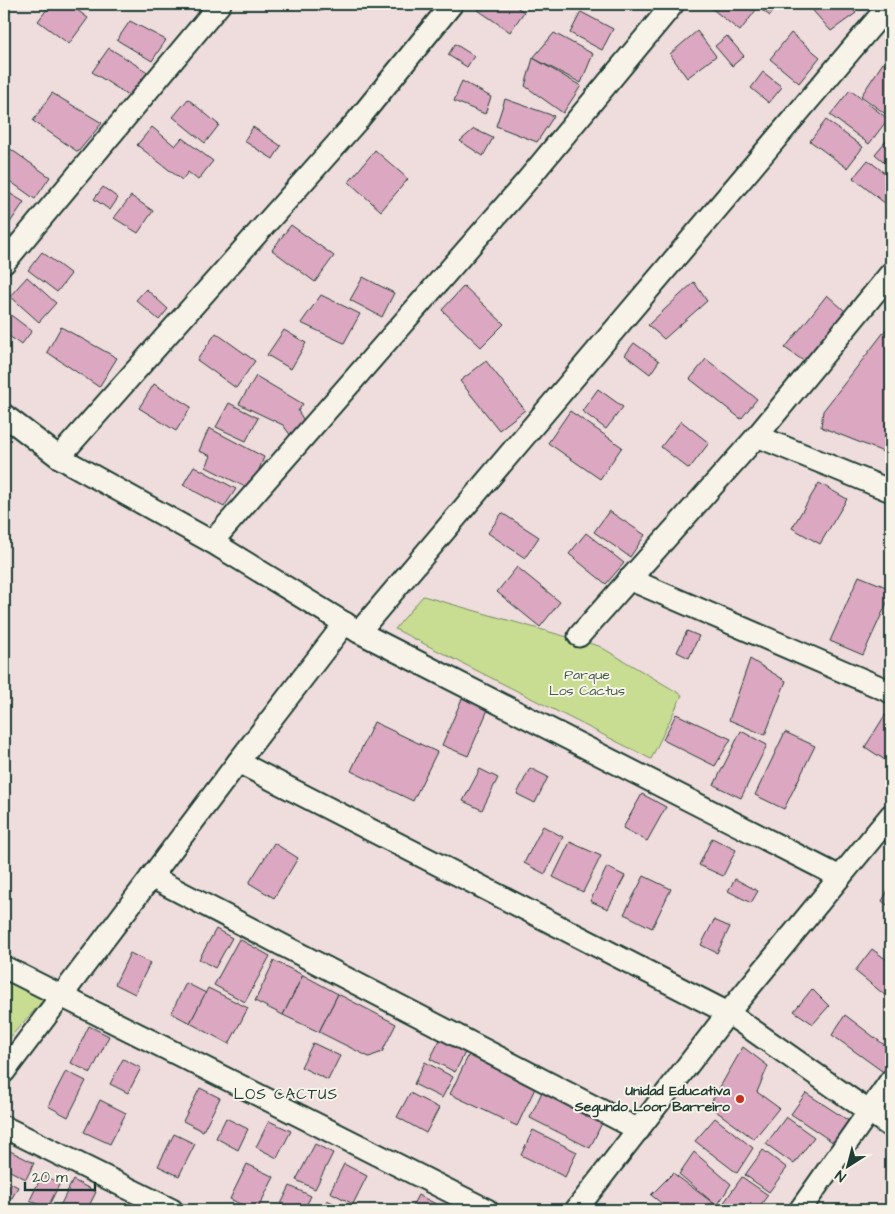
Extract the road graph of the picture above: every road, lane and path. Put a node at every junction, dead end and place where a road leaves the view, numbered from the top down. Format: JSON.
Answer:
{"nodes":[{"id":1,"x":220,"y":4,"type":"edge"},
{"id":2,"x":452,"y":4,"type":"edge"},
{"id":3,"x":673,"y":4,"type":"edge"},
{"id":4,"x":890,"y":4,"type":"edge"},
{"id":5,"x":4,"y":263,"type":"edge"},
{"id":6,"x":891,"y":273,"type":"edge"},
{"id":7,"x":4,"y":415,"type":"edge"},
{"id":8,"x":757,"y":436,"type":"junction"},
{"id":9,"x":59,"y":457,"type":"junction"},
{"id":10,"x":891,"y":491,"type":"edge"},
{"id":11,"x":212,"y":542,"type":"junction"},
{"id":12,"x":630,"y":580,"type":"junction"},
{"id":13,"x":352,"y":628,"type":"junction"},
{"id":14,"x":579,"y":636,"type":"dead end"},
{"id":15,"x":891,"y":692,"type":"edge"},
{"id":16,"x":238,"y":762,"type":"junction"},
{"id":17,"x":891,"y":815,"type":"edge"},
{"id":18,"x":151,"y":877,"type":"junction"},
{"id":19,"x":840,"y":877,"type":"junction"},
{"id":20,"x":4,"y":967,"type":"edge"},
{"id":21,"x":62,"y":996,"type":"junction"},
{"id":22,"x":728,"y":1013,"type":"junction"},
{"id":23,"x":4,"y":1072,"type":"edge"},
{"id":24,"x":891,"y":1080,"type":"edge"},
{"id":25,"x":869,"y":1110,"type":"junction"},
{"id":26,"x":891,"y":1126,"type":"edge"},
{"id":27,"x":4,"y":1127,"type":"edge"},
{"id":28,"x":639,"y":1130,"type":"junction"},
{"id":29,"x":172,"y":1210,"type":"edge"},
{"id":30,"x":487,"y":1210,"type":"edge"},
{"id":31,"x":576,"y":1210,"type":"edge"},
{"id":32,"x":800,"y":1210,"type":"edge"}],
"edges":[{"from":1,"to":5,"type":"street"},
{"from":2,"to":9,"type":"street"},
{"from":3,"to":11,"type":"street"},
{"from":4,"to":13,"type":"street"},
{"from":6,"to":8,"type":"street"},
{"from":7,"to":9,"type":"street"},
{"from":8,"to":10,"type":"street"},
{"from":8,"to":12,"type":"street"},
{"from":9,"to":11,"type":"street"},
{"from":11,"to":13,"type":"street"},
{"from":12,"to":14,"type":"street"},
{"from":12,"to":15,"type":"street"},
{"from":13,"to":16,"type":"street"},
{"from":13,"to":19,"type":"street"},
{"from":16,"to":18,"type":"street"},
{"from":16,"to":22,"type":"street"},
{"from":17,"to":19,"type":"street"},
{"from":18,"to":21,"type":"street"},
{"from":18,"to":28,"type":"street"},
{"from":19,"to":22,"type":"street"},
{"from":20,"to":21,"type":"street"},
{"from":21,"to":23,"type":"street"},
{"from":21,"to":30,"type":"street"},
{"from":22,"to":25,"type":"street"},
{"from":22,"to":28,"type":"street"},
{"from":24,"to":25,"type":"street"},
{"from":25,"to":26,"type":"street"},
{"from":25,"to":32,"type":"street"},
{"from":27,"to":29,"type":"street"},
{"from":28,"to":31,"type":"street"}]}
